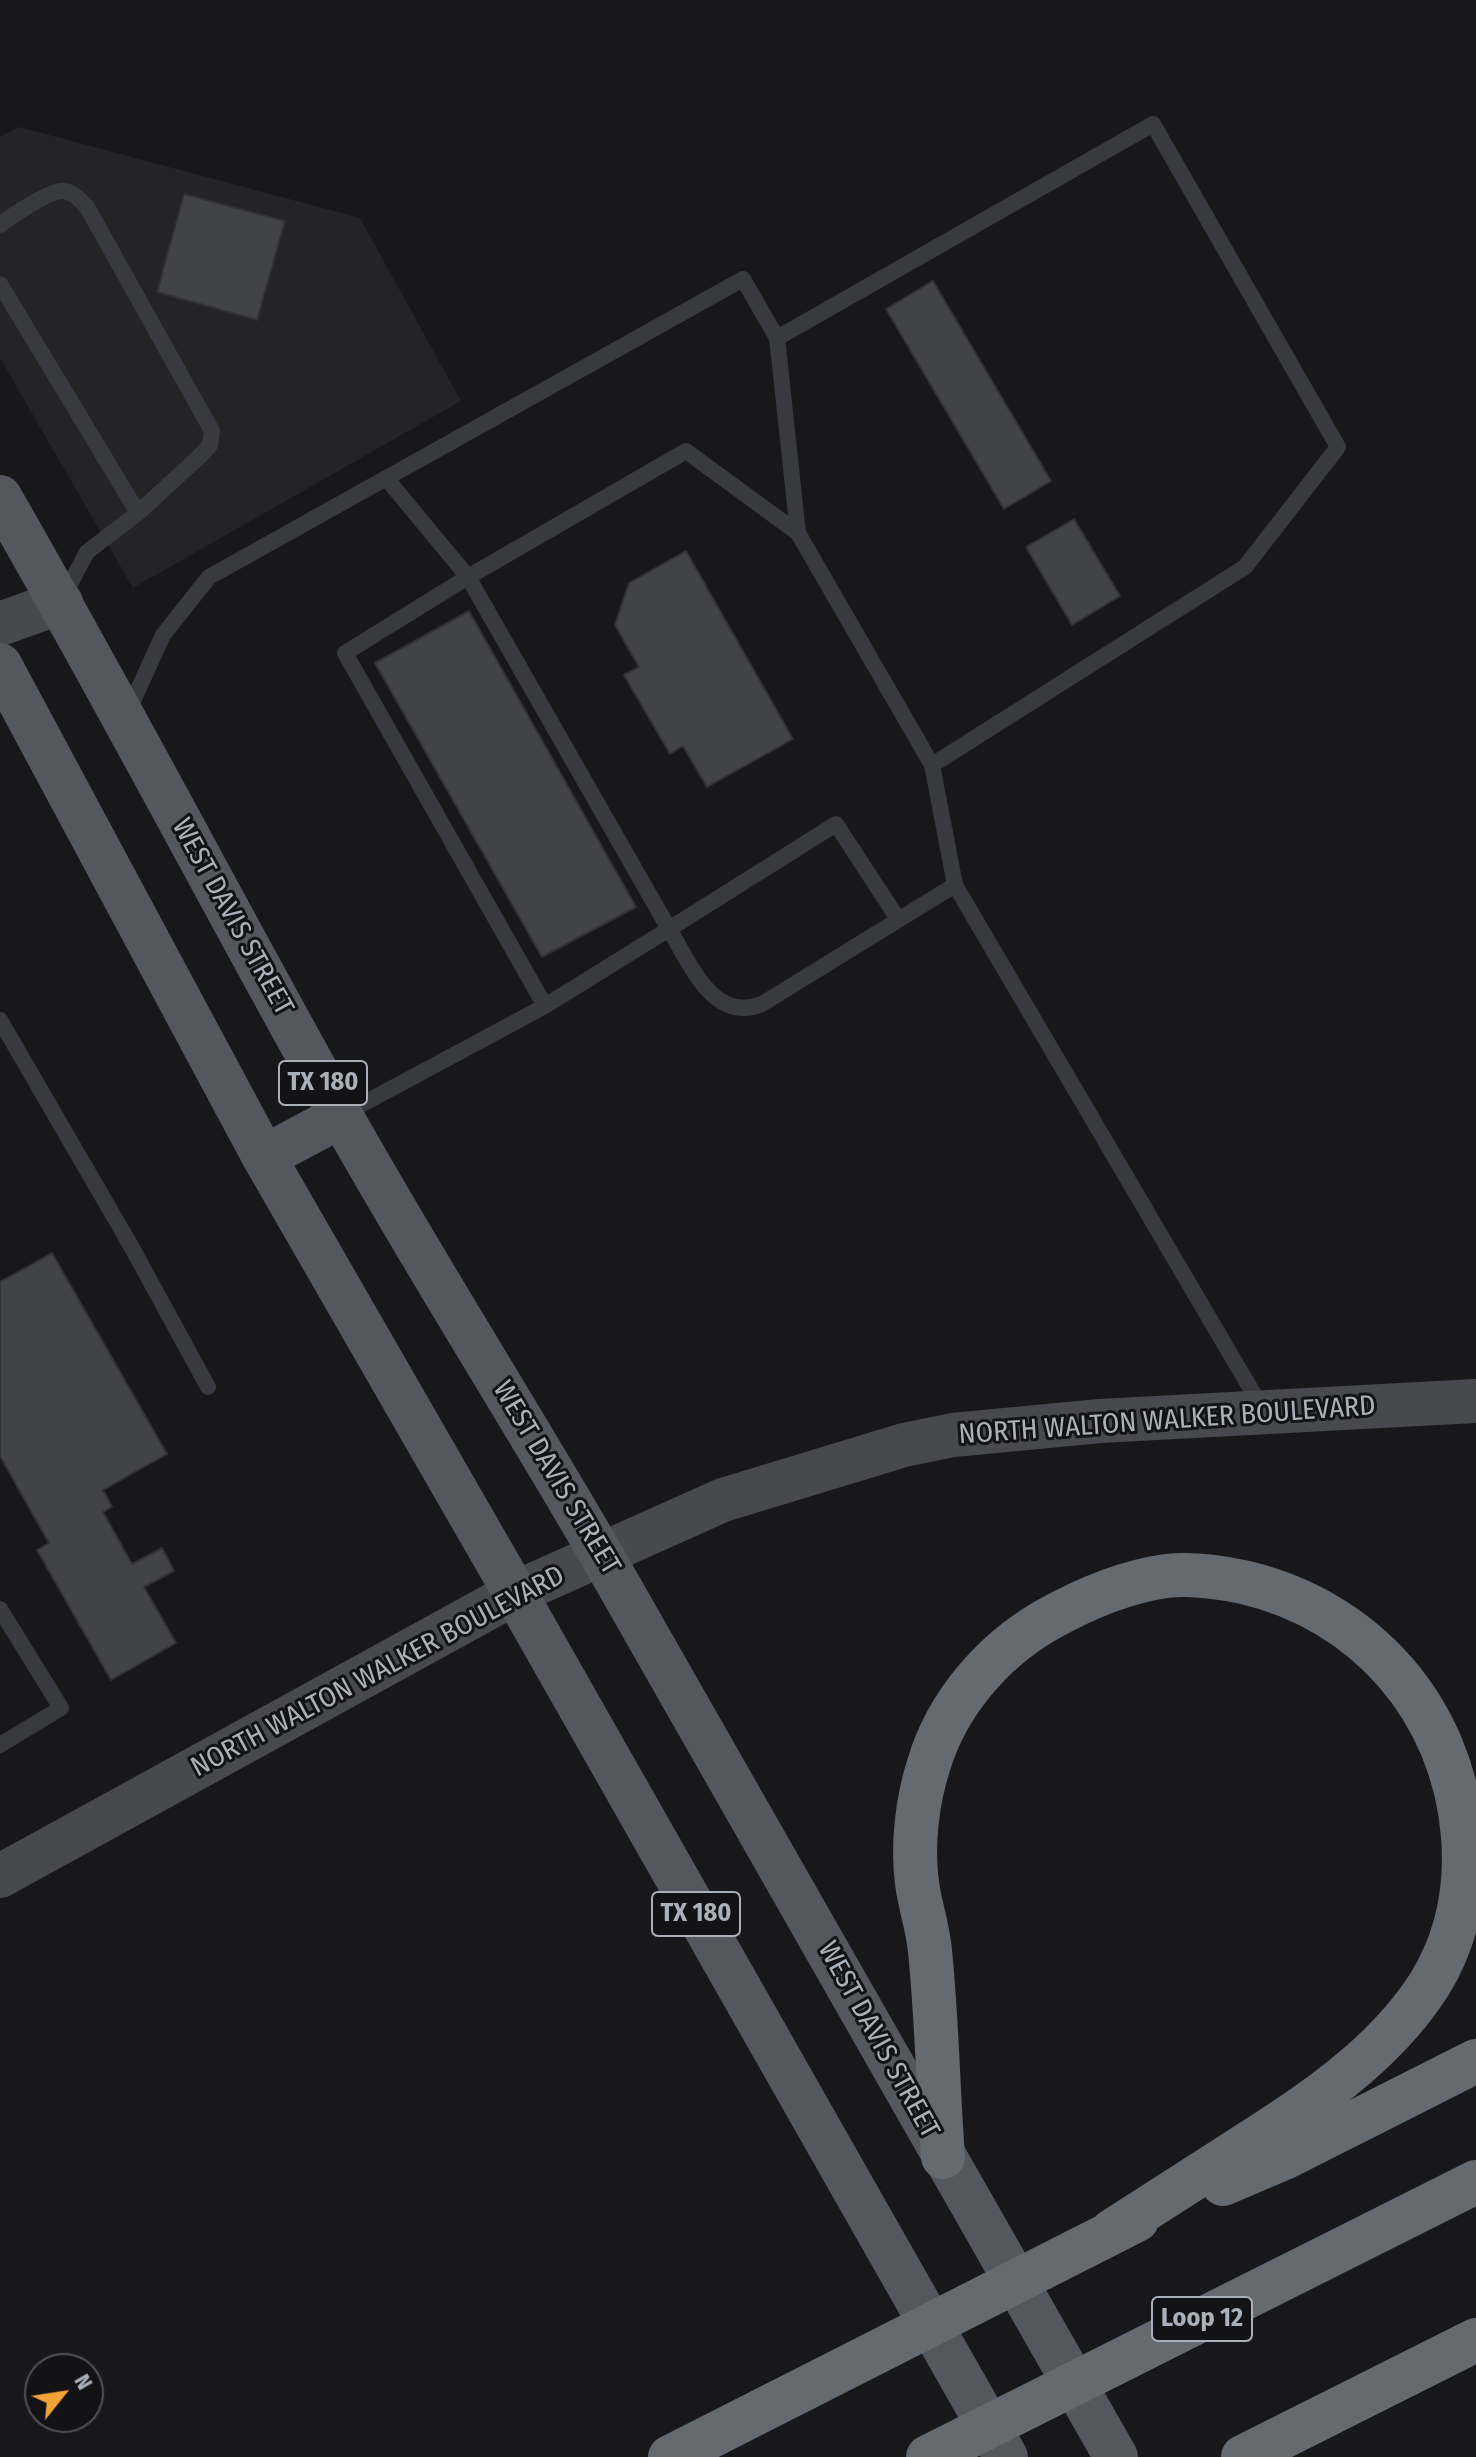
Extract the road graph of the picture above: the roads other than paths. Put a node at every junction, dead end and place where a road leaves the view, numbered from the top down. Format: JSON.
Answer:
{"nodes":[{"id":1,"x":0,"y":225,"type":"edge"},
{"id":2,"x":0,"y":284,"type":"edge"},
{"id":3,"x":777,"y":338,"type":"junction"},
{"id":4,"x":386,"y":478,"type":"junction"},
{"id":5,"x":0,"y":497,"type":"edge"},
{"id":6,"x":138,"y":513,"type":"junction"},
{"id":7,"x":798,"y":533,"type":"junction"},
{"id":8,"x":468,"y":577,"type":"junction"},
{"id":9,"x":61,"y":602,"type":"junction"},
{"id":10,"x":0,"y":624,"type":"edge"},
{"id":11,"x":0,"y":665,"type":"edge"},
{"id":12,"x":124,"y":719,"type":"junction"},
{"id":13,"x":932,"y":765,"type":"junction"},
{"id":14,"x":955,"y":885,"type":"junction"},
{"id":15,"x":898,"y":919,"type":"junction"},
{"id":16,"x":669,"y":929,"type":"junction"},
{"id":17,"x":545,"y":1006,"type":"junction"},
{"id":18,"x":0,"y":1020,"type":"edge"},
{"id":19,"x":341,"y":1116,"type":"junction"},
{"id":20,"x":264,"y":1157,"type":"junction"},
{"id":21,"x":208,"y":1387,"type":"dead end"},
{"id":22,"x":1476,"y":1401,"type":"edge"},
{"id":23,"x":1264,"y":1412,"type":"junction"},
{"id":24,"x":602,"y":1555,"type":"junction"},
{"id":25,"x":515,"y":1593,"type":"junction"},
{"id":26,"x":0,"y":1609,"type":"edge"},
{"id":27,"x":0,"y":1745,"type":"edge"},
{"id":28,"x":0,"y":1876,"type":"edge"},
{"id":29,"x":1476,"y":2061,"type":"edge"},
{"id":30,"x":943,"y":2157,"type":"junction"},
{"id":31,"x":1476,"y":2182,"type":"edge"},
{"id":32,"x":1112,"y":2231,"type":"junction"},
{"id":33,"x":1476,"y":2340,"type":"edge"},
{"id":34,"x":670,"y":2457,"type":"edge"},
{"id":35,"x":928,"y":2457,"type":"edge"},
{"id":36,"x":1006,"y":2457,"type":"edge"},
{"id":37,"x":1116,"y":2457,"type":"edge"},
{"id":38,"x":1243,"y":2457,"type":"edge"}],
"edges":[{"from":1,"to":6,"type":"lane"},
{"from":2,"to":6,"type":"lane"},
{"from":3,"to":4,"type":"lane"},
{"from":3,"to":7,"type":"lane"},
{"from":3,"to":13,"type":"lane"},
{"from":4,"to":8,"type":"lane"},
{"from":4,"to":12,"type":"lane"},
{"from":5,"to":9,"type":"main road","name":"WEST DAVIS STREET","number":"TX 180"},
{"from":6,"to":9,"type":"lane"},
{"from":7,"to":8,"type":"lane"},
{"from":7,"to":13,"type":"lane"},
{"from":8,"to":16,"type":"lane"},
{"from":8,"to":17,"type":"lane"},
{"from":9,"to":10,"type":"main road"},
{"from":9,"to":12,"type":"main road","name":"WEST DAVIS STREET","number":"TX 180"},
{"from":11,"to":20,"type":"main road","number":"TX 180"},
{"from":12,"to":19,"type":"main road","name":"WEST DAVIS STREET","number":"TX 180"},
{"from":13,"to":14,"type":"lane"},
{"from":14,"to":15,"type":"lane"},
{"from":14,"to":23,"type":"lane"},
{"from":15,"to":16,"type":"lane"},
{"from":15,"to":16,"type":"lane"},
{"from":16,"to":17,"type":"lane"},
{"from":17,"to":19,"type":"lane"},
{"from":18,"to":21,"type":"lane"},
{"from":19,"to":20,"type":"main road"},
{"from":19,"to":24,"type":"main road","name":"WEST DAVIS STREET","number":"TX 180"},
{"from":20,"to":25,"type":"main road","number":"TX 180"},
{"from":22,"to":23,"type":"main road","name":"NORTH WALTON WALKER BOULEVARD"},
{"from":23,"to":24,"type":"main road","name":"NORTH WALTON WALKER BOULEVARD"},
{"from":24,"to":25,"type":"main road","name":"NORTH WALTON WALKER BOULEVARD"},
{"from":24,"to":30,"type":"main road","name":"WEST DAVIS STREET","number":"TX 180"},
{"from":25,"to":28,"type":"main road","name":"NORTH WALTON WALKER BOULEVARD"},
{"from":25,"to":36,"type":"main road","number":"TX 180"},
{"from":26,"to":27,"type":"lane"},
{"from":29,"to":32,"type":"highway"},
{"from":30,"to":32,"type":"highway"},
{"from":30,"to":37,"type":"main road","name":"WEST DAVIS STREET","number":"TX 180"},
{"from":31,"to":35,"type":"highway","number":"Loop 12"},
{"from":32,"to":34,"type":"highway"},
{"from":33,"to":38,"type":"highway"}]}
